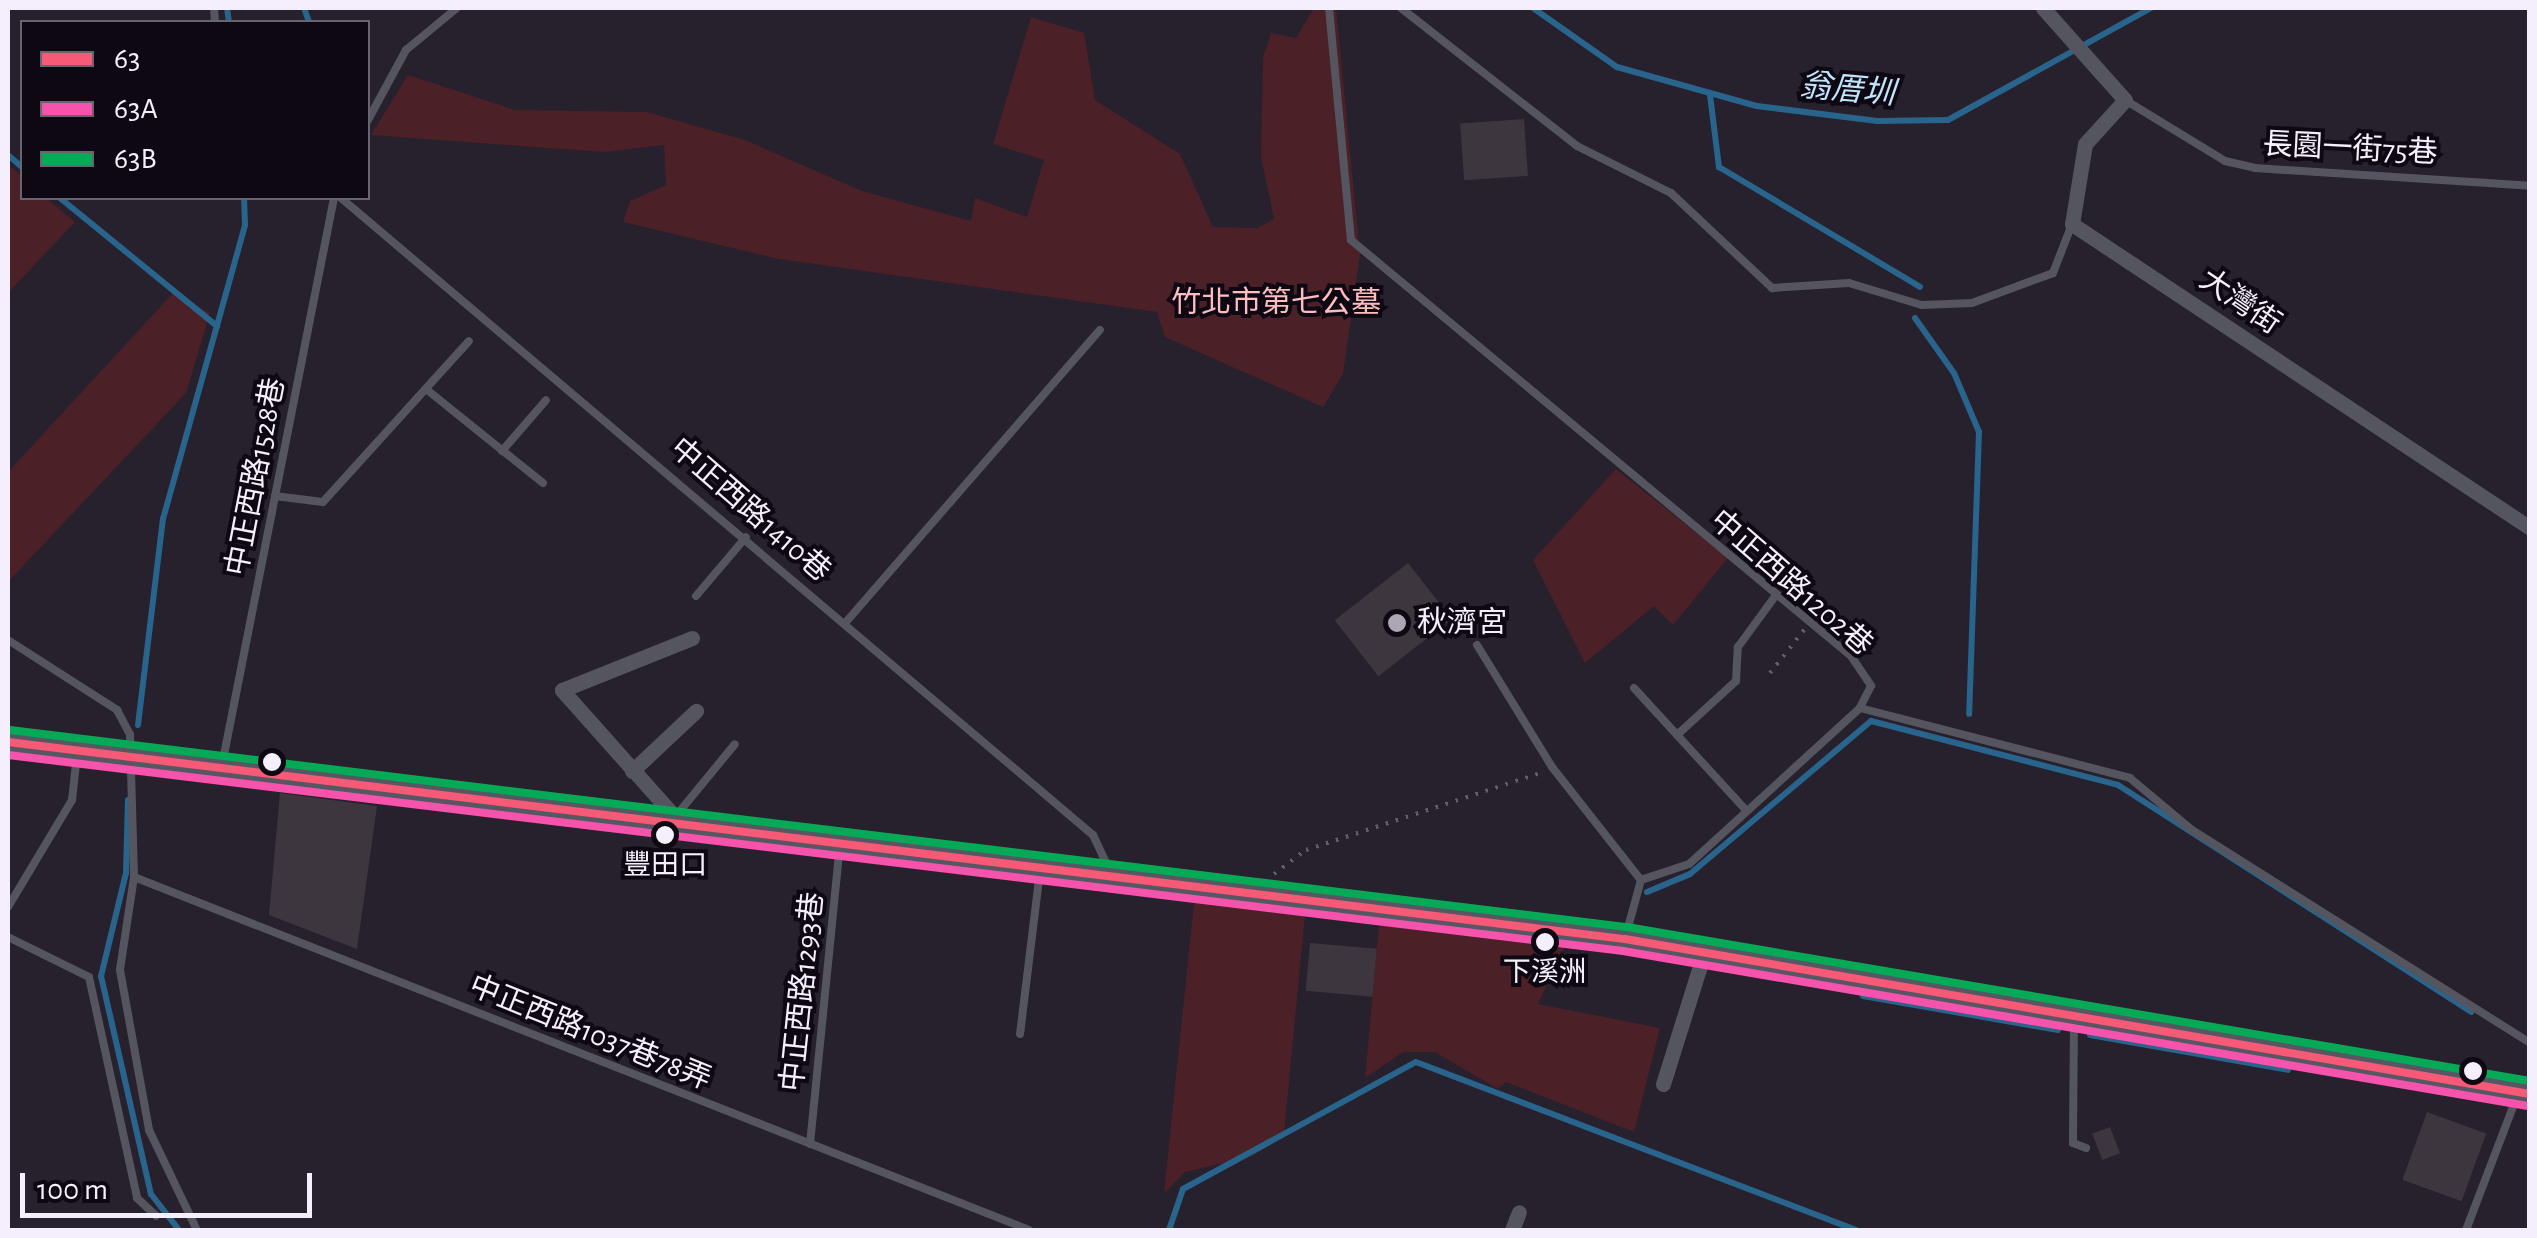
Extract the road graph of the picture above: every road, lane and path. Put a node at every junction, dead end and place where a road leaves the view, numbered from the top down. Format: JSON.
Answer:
{"nodes":[{"id":1,"x":457,"y":8,"type":"edge"},
{"id":2,"x":1329,"y":8,"type":"edge"},
{"id":3,"x":1401,"y":8,"type":"edge"},
{"id":4,"x":2043,"y":8,"type":"edge"},
{"id":5,"x":2125,"y":100,"type":"junction"},
{"id":6,"x":370,"y":116,"type":"edge"},
{"id":7,"x":2530,"y":186,"type":"edge"},
{"id":8,"x":338,"y":200,"type":"edge"},
{"id":9,"x":340,"y":200,"type":"edge"},
{"id":10,"x":2072,"y":224,"type":"junction"},
{"id":11,"x":1100,"y":330,"type":"dead end"},
{"id":12,"x":469,"y":341,"type":"dead end"},
{"id":13,"x":426,"y":389,"type":"junction"},
{"id":14,"x":546,"y":400,"type":"dead end"},
{"id":15,"x":502,"y":451,"type":"junction"},
{"id":16,"x":543,"y":484,"type":"dead end"},
{"id":17,"x":275,"y":496,"type":"junction"},
{"id":18,"x":2530,"y":528,"type":"edge"},
{"id":19,"x":746,"y":538,"type":"junction"},
{"id":20,"x":1776,"y":595,"type":"junction"},
{"id":21,"x":696,"y":596,"type":"dead end"},
{"id":22,"x":846,"y":622,"type":"junction"},
{"id":23,"x":1810,"y":622,"type":"junction"},
{"id":24,"x":692,"y":638,"type":"dead end"},
{"id":25,"x":8,"y":640,"type":"edge"},
{"id":26,"x":1477,"y":645,"type":"dead end"},
{"id":27,"x":1770,"y":673,"type":"dead end"},
{"id":28,"x":1634,"y":688,"type":"dead end"},
{"id":29,"x":1860,"y":708,"type":"junction"},
{"id":30,"x":696,"y":711,"type":"dead end"},
{"id":31,"x":1677,"y":735,"type":"junction"},
{"id":32,"x":8,"y":742,"type":"edge"},
{"id":33,"x":735,"y":744,"type":"dead end"},
{"id":34,"x":78,"y":751,"type":"junction"},
{"id":35,"x":134,"y":757,"type":"junction"},
{"id":36,"x":222,"y":766,"type":"junction"},
{"id":37,"x":1552,"y":767,"type":"junction"},
{"id":38,"x":632,"y":771,"type":"junction"},
{"id":39,"x":1744,"y":809,"type":"junction"},
{"id":40,"x":675,"y":816,"type":"junction"},
{"id":41,"x":840,"y":844,"type":"junction"},
{"id":42,"x":1041,"y":867,"type":"junction"},
{"id":43,"x":1110,"y":874,"type":"junction"},
{"id":44,"x":134,"y":877,"type":"junction"},
{"id":45,"x":1641,"y":880,"type":"junction"},
{"id":46,"x":1254,"y":895,"type":"junction"},
{"id":47,"x":8,"y":906,"type":"edge"},
{"id":48,"x":8,"y":937,"type":"edge"},
{"id":49,"x":1625,"y":940,"type":"junction"},
{"id":50,"x":1704,"y":953,"type":"junction"},
{"id":51,"x":2074,"y":1016,"type":"junction"},
{"id":52,"x":1020,"y":1034,"type":"dead end"},
{"id":53,"x":2530,"y":1043,"type":"edge"},
{"id":54,"x":1663,"y":1084,"type":"dead end"},
{"id":55,"x":2524,"y":1093,"type":"edge"},
{"id":56,"x":810,"y":1144,"type":"junction"},
{"id":57,"x":2086,"y":1148,"type":"dead end"},
{"id":58,"x":1519,"y":1212,"type":"dead end"},
{"id":59,"x":156,"y":1216,"type":"dead end"},
{"id":60,"x":197,"y":1230,"type":"edge"},
{"id":61,"x":1029,"y":1230,"type":"edge"},
{"id":62,"x":1512,"y":1230,"type":"edge"},
{"id":63,"x":2466,"y":1230,"type":"edge"}],
"edges":[{"from":1,"to":6,"type":"lane"},
{"from":2,"to":20,"type":"lane","name":"中正西路1202巷"},
{"from":3,"to":10,"type":"lane"},
{"from":4,"to":5,"type":"street"},
{"from":5,"to":7,"type":"lane","name":"長園一街75巷"},
{"from":5,"to":10,"type":"street"},
{"from":8,"to":17,"type":"lane","name":"中正西路1528巷"},
{"from":9,"to":19,"type":"lane","name":"中正西路1410巷"},
{"from":10,"to":18,"type":"street","name":"大灣街"},
{"from":11,"to":22,"type":"lane"},
{"from":12,"to":13,"type":"lane"},
{"from":13,"to":15,"type":"lane"},
{"from":13,"to":17,"type":"lane"},
{"from":14,"to":15,"type":"lane"},
{"from":15,"to":16,"type":"lane"},
{"from":17,"to":36,"type":"lane","name":"中正西路1528巷"},
{"from":19,"to":21,"type":"lane"},
{"from":19,"to":22,"type":"lane","name":"中正西路1410巷"},
{"from":20,"to":23,"type":"lane","name":"中正西路1202巷"},
{"from":20,"to":31,"type":"lane"},
{"from":22,"to":43,"type":"lane","name":"中正西路1410巷"},
{"from":23,"to":27,"type":"path"},
{"from":23,"to":29,"type":"lane","name":"中正西路1202巷"},
{"from":24,"to":38,"type":"street"},
{"from":25,"to":35,"type":"lane"},
{"from":26,"to":37,"type":"lane"},
{"from":28,"to":31,"type":"lane"},
{"from":29,"to":39,"type":"lane"},
{"from":29,"to":53,"type":"lane","name":"中正西路1202巷"},
{"from":30,"to":38,"type":"street"},
{"from":31,"to":39,"type":"lane"},
{"from":32,"to":34,"type":"main road"},
{"from":33,"to":40,"type":"lane"},
{"from":34,"to":35,"type":"main road"},
{"from":34,"to":47,"type":"lane"},
{"from":35,"to":36,"type":"main road"},
{"from":35,"to":44,"type":"lane"},
{"from":36,"to":40,"type":"main road"},
{"from":37,"to":45,"type":"lane"},
{"from":37,"to":46,"type":"path"},
{"from":38,"to":40,"type":"street"},
{"from":39,"to":45,"type":"lane"},
{"from":40,"to":41,"type":"main road"},
{"from":41,"to":42,"type":"main road"},
{"from":41,"to":56,"type":"lane","name":"中正西路1293巷"},
{"from":42,"to":43,"type":"main road"},
{"from":42,"to":52,"type":"lane"},
{"from":43,"to":46,"type":"main road"},
{"from":44,"to":56,"type":"lane","name":"中正西路1037巷78弄"},
{"from":44,"to":60,"type":"lane"},
{"from":45,"to":49,"type":"lane"},
{"from":46,"to":49,"type":"main road"},
{"from":48,"to":59,"type":"lane"},
{"from":49,"to":50,"type":"main road"},
{"from":50,"to":51,"type":"main road"},
{"from":50,"to":54,"type":"street"},
{"from":51,"to":55,"type":"main road"},
{"from":51,"to":57,"type":"lane"},
{"from":55,"to":63,"type":"lane"},
{"from":56,"to":61,"type":"lane","name":"中正西路1037巷78弄"},
{"from":58,"to":62,"type":"street"}]}
